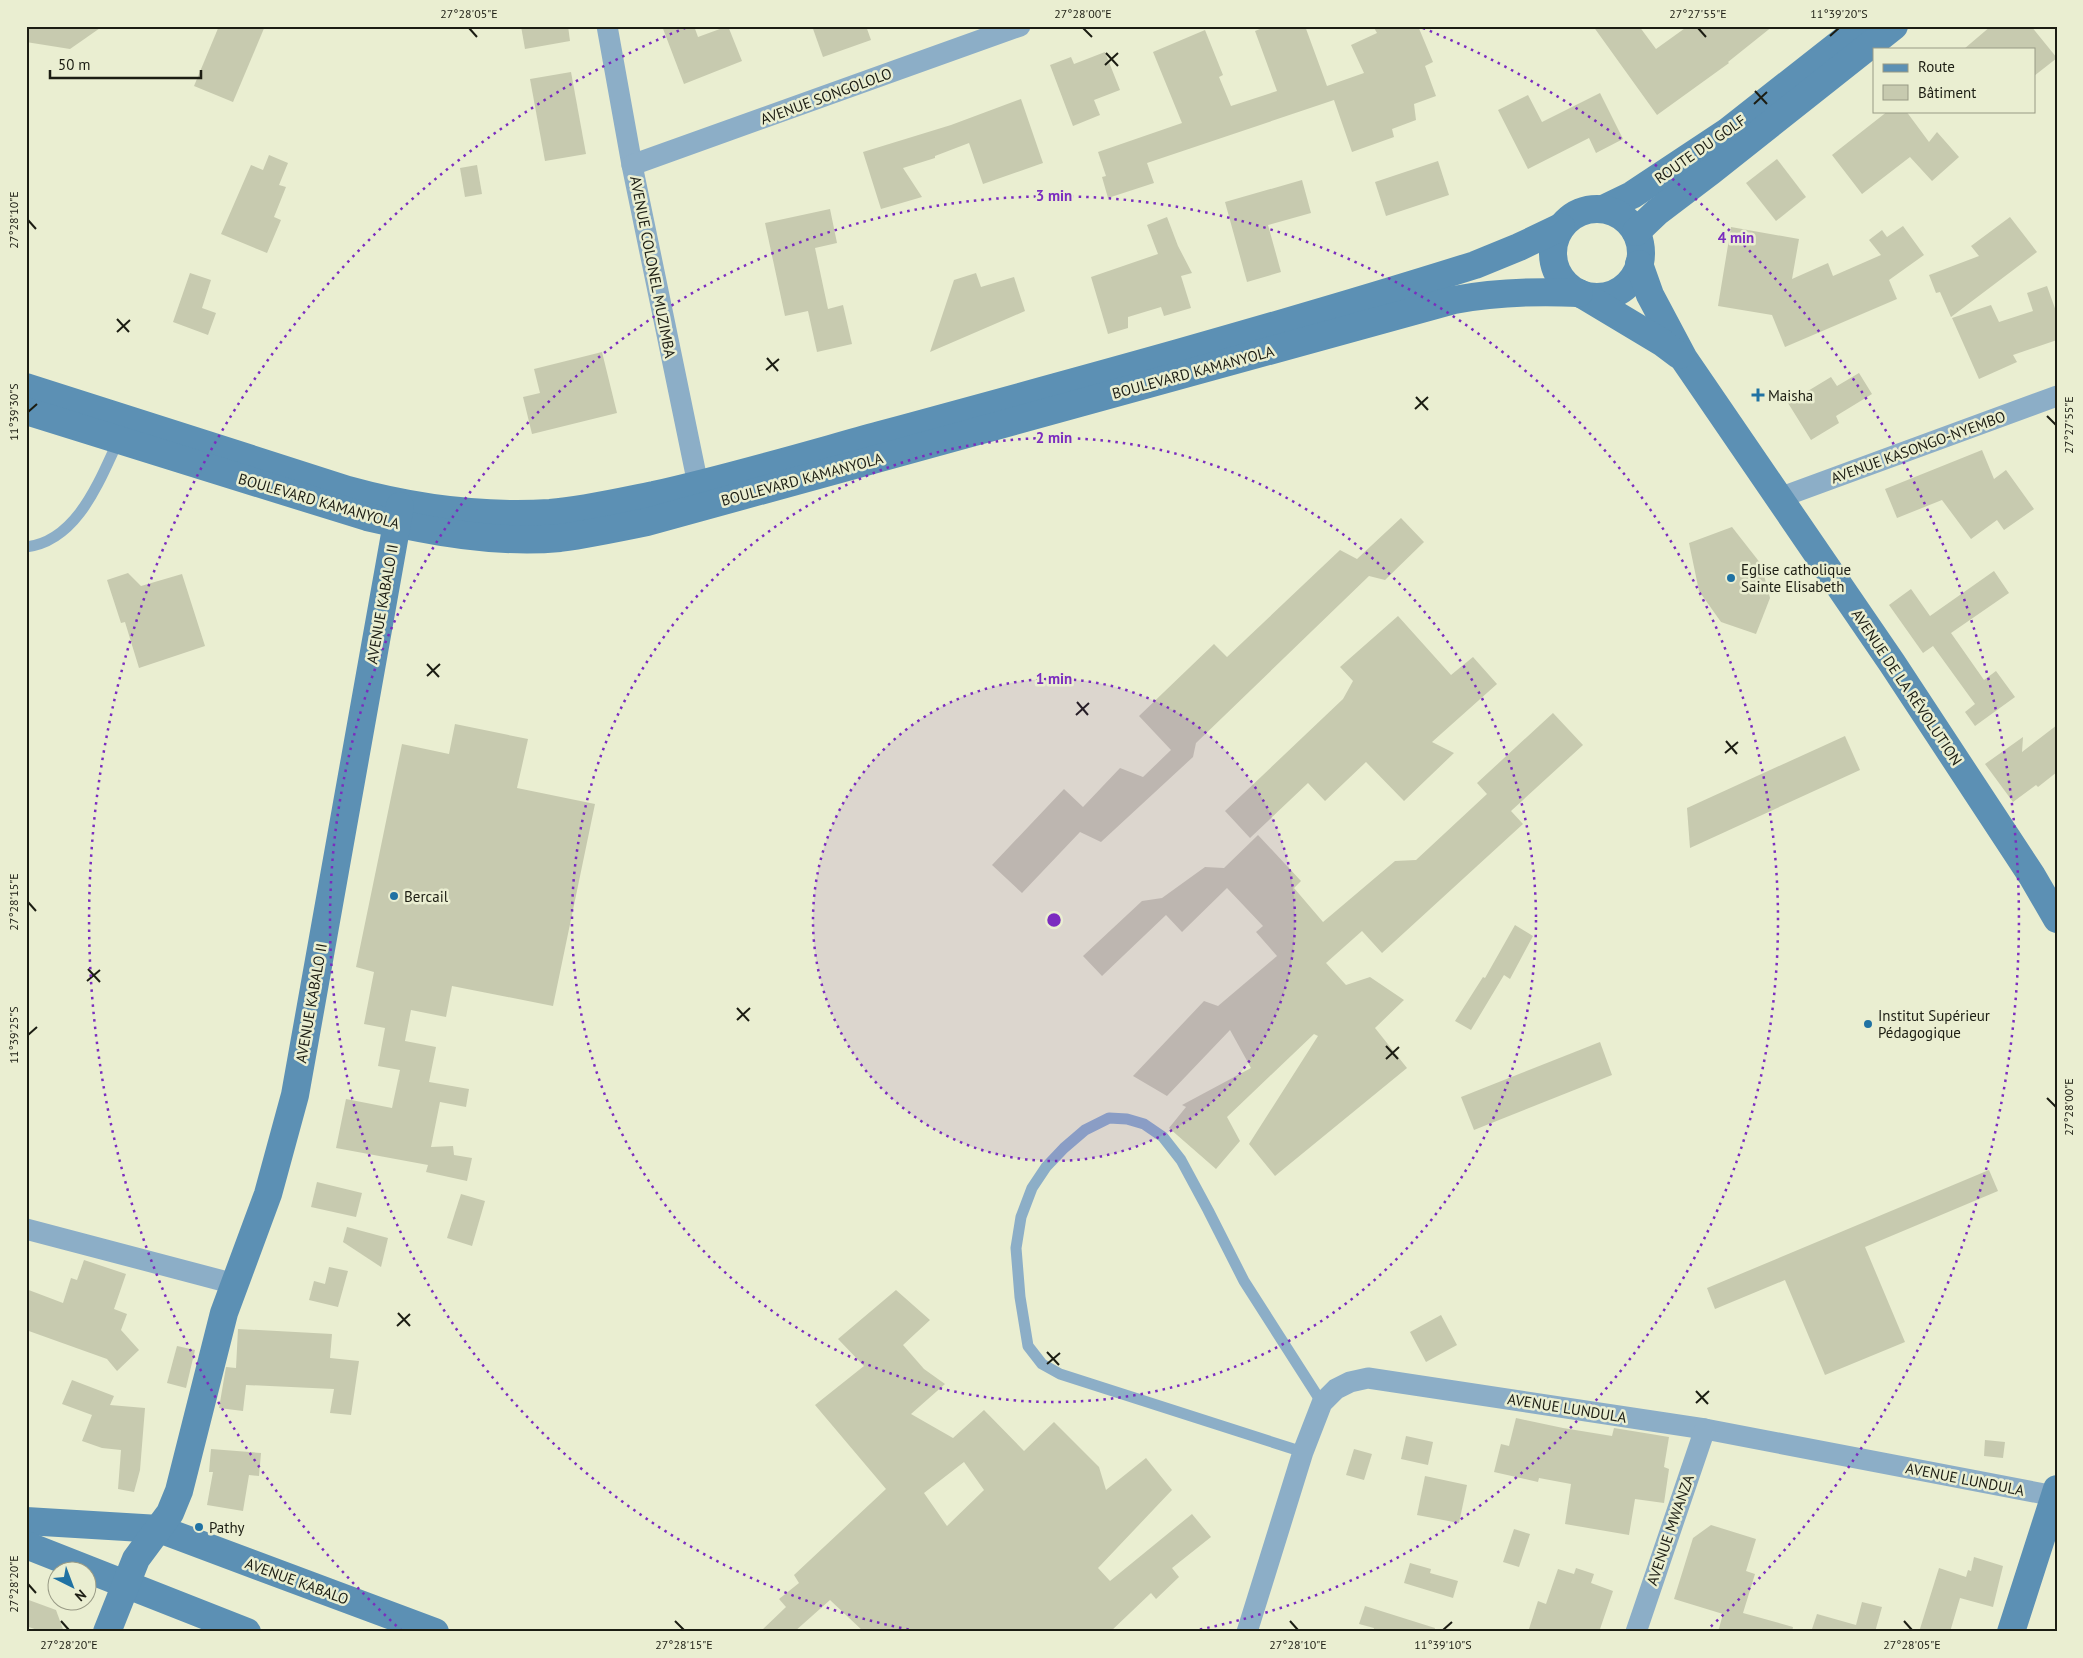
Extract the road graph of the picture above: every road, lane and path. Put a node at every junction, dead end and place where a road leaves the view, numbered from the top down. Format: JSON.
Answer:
{"nodes":[{"id":1,"x":607,"y":26,"type":"edge"},
{"id":2,"x":1020,"y":26,"type":"edge"},
{"id":3,"x":1881,"y":28,"type":"edge"},
{"id":4,"x":632,"y":166,"type":"junction"},
{"id":5,"x":1604,"y":209,"type":"junction"},
{"id":6,"x":1561,"y":226,"type":"junction"},
{"id":7,"x":1636,"y":232,"type":"junction"},
{"id":8,"x":1639,"y":264,"type":"junction"},
{"id":9,"x":1581,"y":294,"type":"junction"},
{"id":10,"x":1684,"y":359,"type":"junction"},
{"id":11,"x":1165,"y":368,"type":"junction"},
{"id":12,"x":26,"y":387,"type":"edge"},
{"id":13,"x":2057,"y":396,"type":"edge"},
{"id":14,"x":26,"y":411,"type":"edge"},
{"id":15,"x":123,"y":430,"type":"junction"},
{"id":16,"x":700,"y":496,"type":"junction"},
{"id":17,"x":1779,"y":498,"type":"junction"},
{"id":18,"x":398,"y":514,"type":"junction"},
{"id":19,"x":26,"y":547,"type":"edge"},
{"id":20,"x":2057,"y":919,"type":"edge"},
{"id":21,"x":26,"y":1229,"type":"edge"},
{"id":22,"x":236,"y":1284,"type":"junction"},
{"id":23,"x":1322,"y":1403,"type":"junction"},
{"id":24,"x":1705,"y":1429,"type":"junction"},
{"id":25,"x":1303,"y":1452,"type":"junction"},
{"id":26,"x":2056,"y":1493,"type":"edge"},
{"id":27,"x":26,"y":1521,"type":"edge"},
{"id":28,"x":159,"y":1529,"type":"junction"},
{"id":29,"x":26,"y":1545,"type":"edge"},
{"id":30,"x":125,"y":1584,"type":"junction"},
{"id":31,"x":107,"y":1632,"type":"edge"},
{"id":32,"x":247,"y":1632,"type":"edge"},
{"id":33,"x":436,"y":1632,"type":"edge"},
{"id":34,"x":1247,"y":1632,"type":"edge"},
{"id":35,"x":1636,"y":1632,"type":"edge"},
{"id":36,"x":2011,"y":1632,"type":"edge"}],
"edges":[{"from":1,"to":4,"type":"street","name":"AVENUE COLONEL MUZIMBA"},
{"from":2,"to":4,"type":"street","name":"AVENUE SONGOLOLO"},
{"from":3,"to":5,"type":"main road","name":"ROUTE DU GOLF"},
{"from":3,"to":7,"type":"main road"},
{"from":4,"to":16,"type":"street","name":"AVENUE COLONEL MUZIMBA"},
{"from":5,"to":6,"type":"main road"},
{"from":5,"to":7,"type":"main road"},
{"from":6,"to":9,"type":"main road"},
{"from":6,"to":11,"type":"main road","name":"BOULEVARD KAMANYOLA"},
{"from":7,"to":8,"type":"main road"},
{"from":8,"to":9,"type":"main road"},
{"from":8,"to":10,"type":"main road"},
{"from":9,"to":10,"type":"main road"},
{"from":9,"to":11,"type":"main road","name":"BOULEVARD KAMANYOLA"},
{"from":10,"to":17,"type":"main road","name":"AVENUE DE LA RÉVOLUTION"},
{"from":11,"to":16,"type":"main road","name":"BOULEVARD KAMANYOLA"},
{"from":12,"to":15,"type":"main road","name":"BOULEVARD KAMANYOLA"},
{"from":13,"to":17,"type":"street","name":"AVENUE KASONGO-NYEMBO"},
{"from":14,"to":15,"type":"main road","name":"BOULEVARD KAMANYOLA"},
{"from":15,"to":18,"type":"main road","name":"BOULEVARD KAMANYOLA"},
{"from":15,"to":19,"type":"lane"},
{"from":16,"to":18,"type":"main road","name":"BOULEVARD KAMANYOLA"},
{"from":17,"to":20,"type":"main road","name":"AVENUE DE LA RÉVOLUTION"},
{"from":18,"to":22,"type":"main road","name":"AVENUE KABALO II"},
{"from":21,"to":22,"type":"street"},
{"from":22,"to":28,"type":"main road","name":"AVENUE KABALO II"},
{"from":23,"to":24,"type":"street","name":"AVENUE LUNDULA"},
{"from":23,"to":25,"type":"street","name":"AVENUE LUNDULA"},
{"from":23,"to":25,"type":"lane"},
{"from":24,"to":26,"type":"street","name":"AVENUE LUNDULA"},
{"from":24,"to":35,"type":"street","name":"AVENUE MWANZA"},
{"from":25,"to":34,"type":"street","name":"AVENUE LUNDULA"},
{"from":26,"to":36,"type":"main road"},
{"from":27,"to":28,"type":"main road","name":"AVENUE KABALO"},
{"from":28,"to":30,"type":"main road","name":"AVENUE KABALO II"},
{"from":28,"to":33,"type":"main road","name":"AVENUE KABALO"},
{"from":29,"to":30,"type":"main road"},
{"from":30,"to":31,"type":"main road","name":"AVENUE KABALO II"},
{"from":30,"to":32,"type":"main road"}]}
